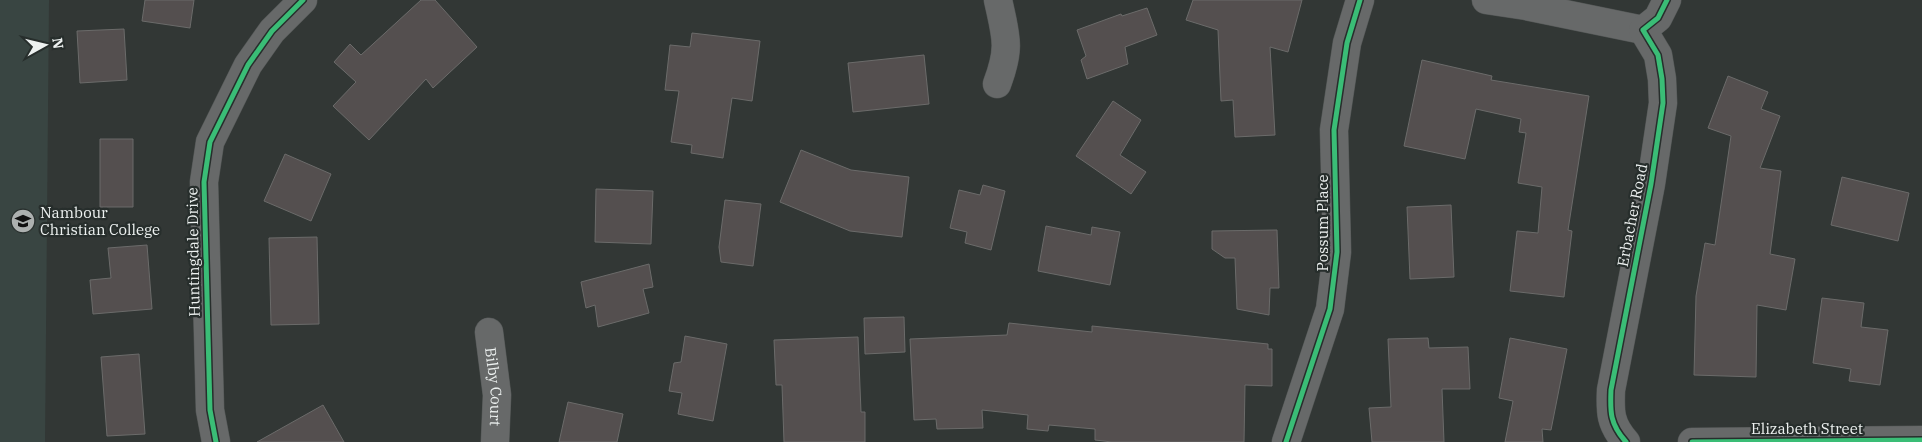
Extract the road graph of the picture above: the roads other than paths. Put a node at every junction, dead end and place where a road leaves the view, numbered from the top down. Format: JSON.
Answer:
{"nodes":[{"id":1,"x":303,"y":0,"type":"edge"},
{"id":2,"x":998,"y":0,"type":"edge"},
{"id":3,"x":1360,"y":0,"type":"edge"},
{"id":4,"x":1486,"y":0,"type":"edge"},
{"id":5,"x":1667,"y":0,"type":"edge"},
{"id":6,"x":1643,"y":30,"type":"junction"},
{"id":7,"x":997,"y":84,"type":"dead end"},
{"id":8,"x":489,"y":332,"type":"dead end"},
{"id":9,"x":1922,"y":440,"type":"edge"},
{"id":10,"x":216,"y":442,"type":"edge"},
{"id":11,"x":496,"y":442,"type":"edge"},
{"id":12,"x":1286,"y":442,"type":"edge"},
{"id":13,"x":1626,"y":442,"type":"edge"},
{"id":14,"x":1692,"y":442,"type":"edge"}],
"edges":[{"from":1,"to":10,"type":"street","name":"Huntingdale Drive"},
{"from":2,"to":7,"type":"street"},
{"from":3,"to":12,"type":"street","name":"Possum Place"},
{"from":4,"to":6,"type":"street"},
{"from":5,"to":6,"type":"street"},
{"from":6,"to":13,"type":"street","name":"Erbacher Road"},
{"from":8,"to":11,"type":"street","name":"Bilby Court"},
{"from":9,"to":14,"type":"street","name":"Elizabeth Street"}]}
